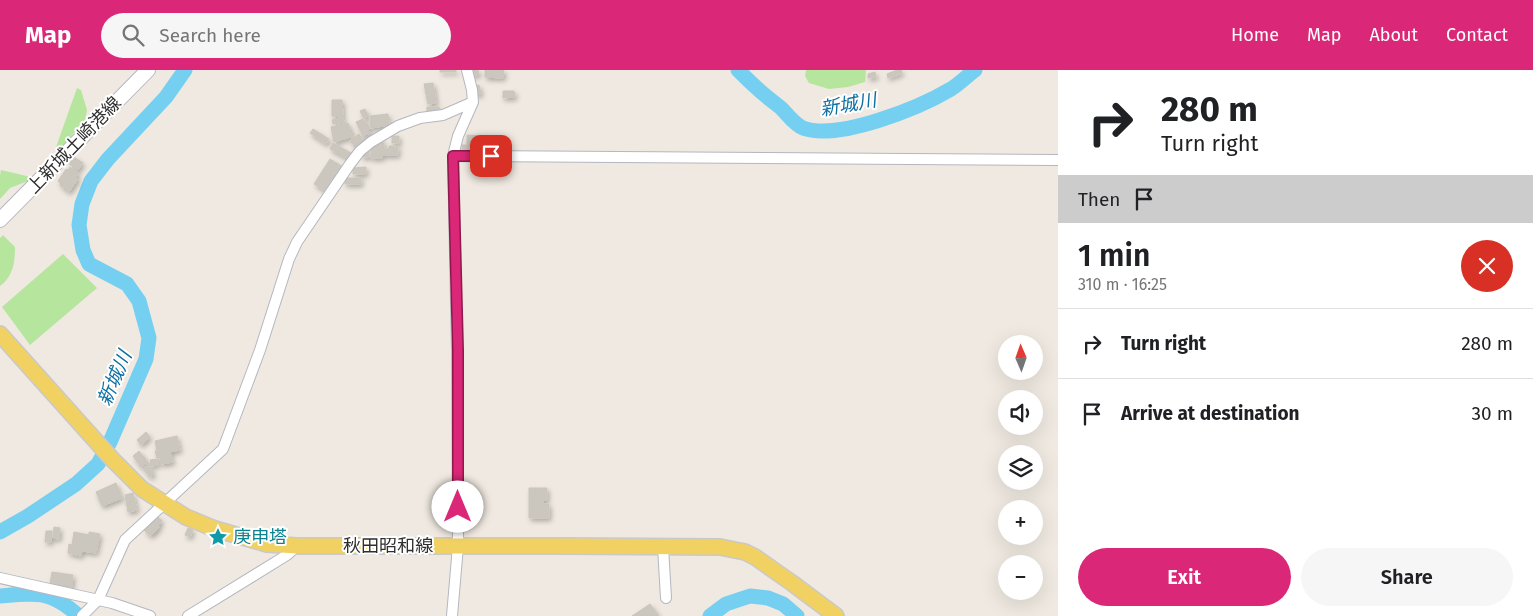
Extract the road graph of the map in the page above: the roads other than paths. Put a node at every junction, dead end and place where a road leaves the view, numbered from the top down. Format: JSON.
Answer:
{"nodes":[{"id":1,"x":148,"y":70,"type":"edge"},
{"id":2,"x":468,"y":70,"type":"edge"},
{"id":3,"x":473,"y":102,"type":"junction"},
{"id":4,"x":453,"y":156,"type":"junction"},
{"id":5,"x":1058,"y":160,"type":"edge"},
{"id":6,"x":0,"y":220,"type":"edge"},
{"id":7,"x":0,"y":334,"type":"edge"},
{"id":8,"x":165,"y":503,"type":"junction"},
{"id":9,"x":297,"y":546,"type":"junction"},
{"id":10,"x":458,"y":546,"type":"junction"},
{"id":11,"x":663,"y":548,"type":"junction"},
{"id":12,"x":0,"y":578,"type":"edge"},
{"id":13,"x":666,"y":598,"type":"dead end"},
{"id":14,"x":98,"y":600,"type":"junction"},
{"id":15,"x":83,"y":614,"type":"edge"},
{"id":16,"x":150,"y":616,"type":"edge"},
{"id":17,"x":188,"y":616,"type":"edge"},
{"id":18,"x":452,"y":616,"type":"edge"},
{"id":19,"x":836,"y":616,"type":"edge"}],
"edges":[{"from":1,"to":6,"type":"main road","name":"上新城土崎港線"},
{"from":2,"to":3,"type":"street"},
{"from":3,"to":4,"type":"street"},
{"from":3,"to":8,"type":"street"},
{"from":4,"to":5,"type":"street"},
{"from":4,"to":10,"type":"street"},
{"from":7,"to":8,"type":"main road","name":"秋田昭和線"},
{"from":8,"to":9,"type":"main road","name":"秋田昭和線"},
{"from":8,"to":14,"type":"street"},
{"from":9,"to":10,"type":"main road","name":"秋田昭和線"},
{"from":9,"to":17,"type":"street"},
{"from":10,"to":11,"type":"main road","name":"秋田昭和線"},
{"from":10,"to":18,"type":"street"},
{"from":11,"to":13,"type":"street"},
{"from":11,"to":19,"type":"main road","name":"秋田昭和線"},
{"from":12,"to":14,"type":"street"},
{"from":14,"to":15,"type":"street"},
{"from":14,"to":16,"type":"street"}]}
